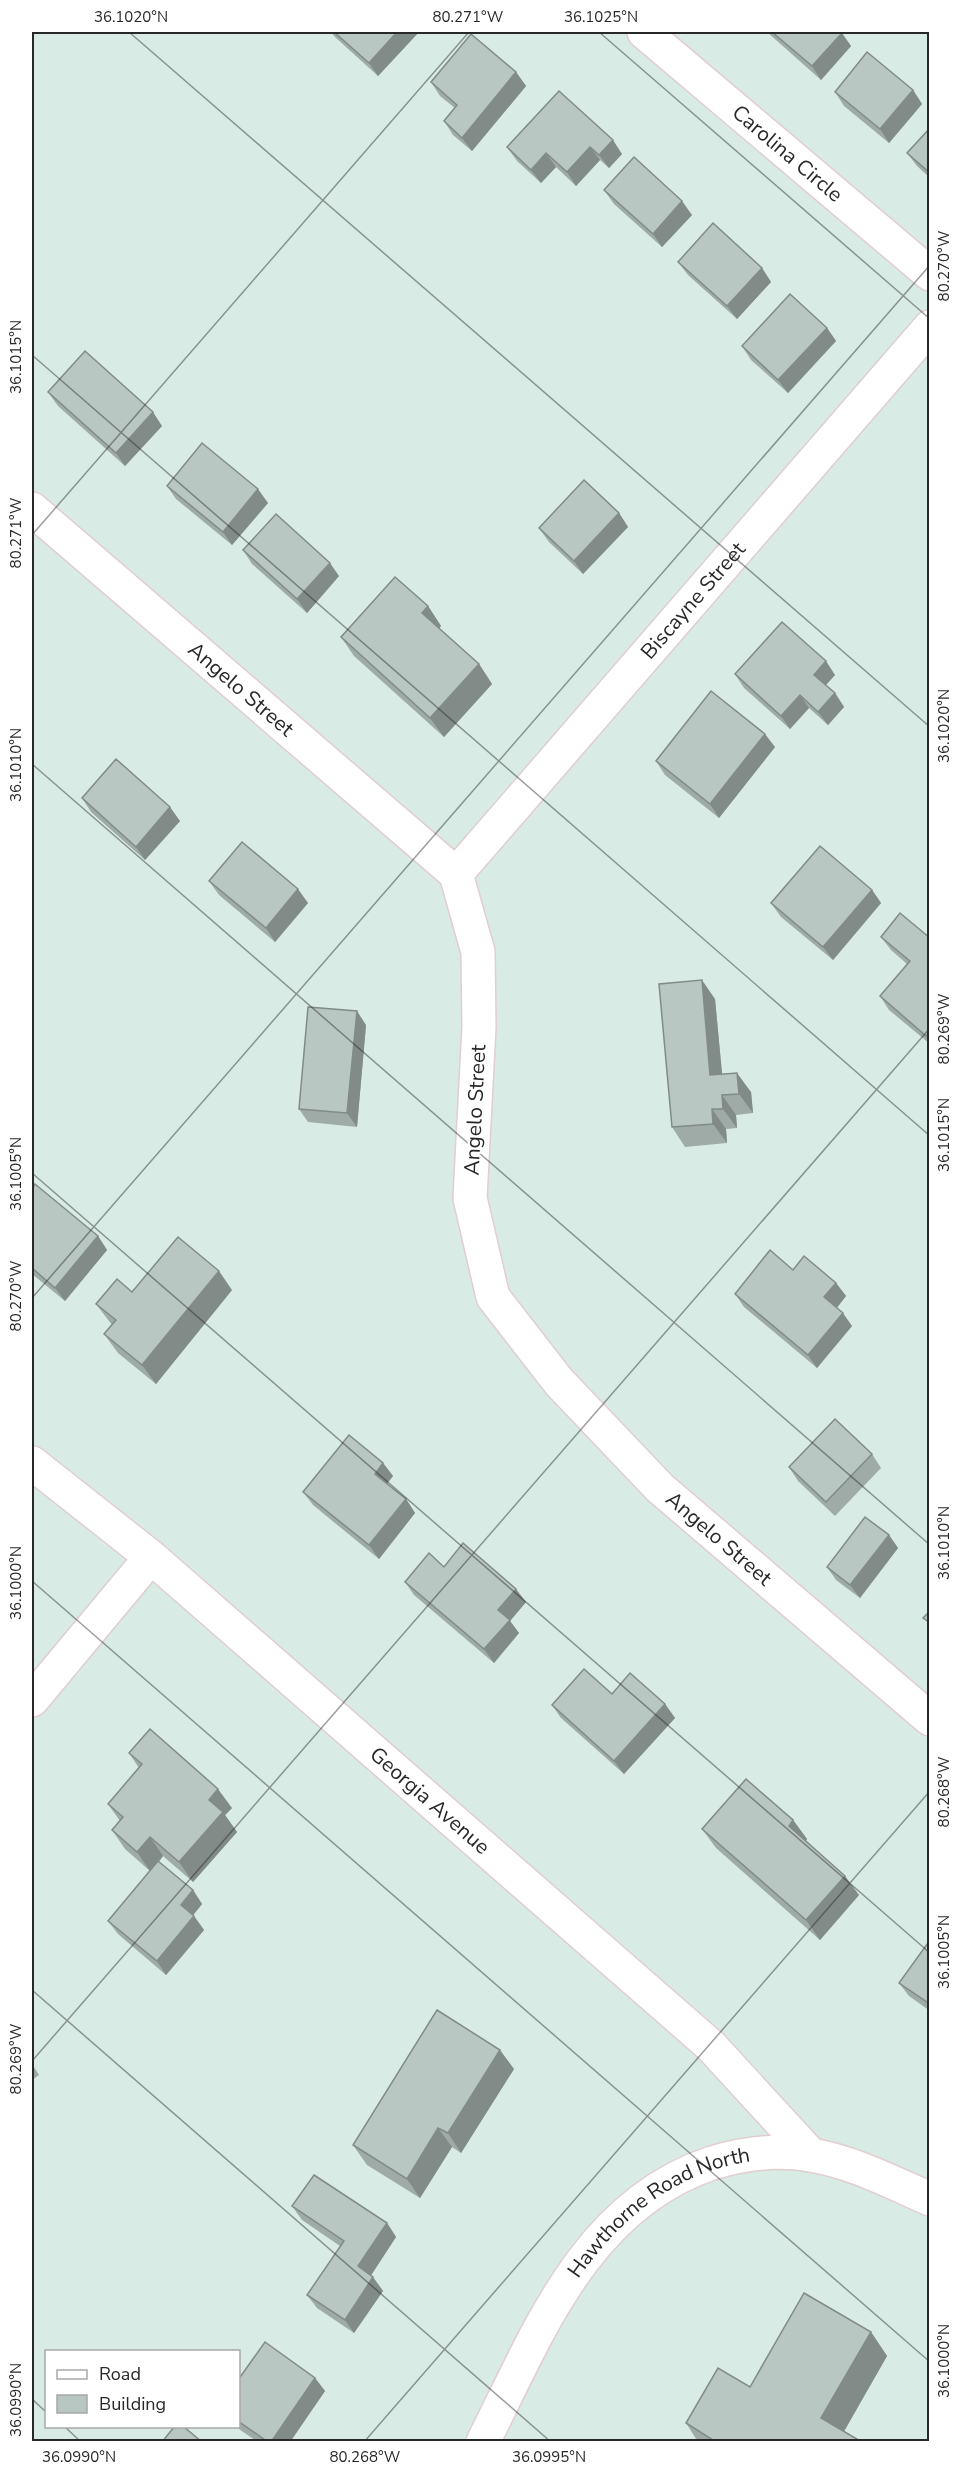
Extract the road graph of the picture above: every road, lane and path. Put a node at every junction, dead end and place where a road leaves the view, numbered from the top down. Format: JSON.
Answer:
{"nodes":[{"id":1,"x":644,"y":32,"type":"edge"},
{"id":2,"x":930,"y":274,"type":"edge"},
{"id":3,"x":930,"y":327,"type":"edge"},
{"id":4,"x":32,"y":509,"type":"edge"},
{"id":5,"x":456,"y":874,"type":"junction"},
{"id":6,"x":32,"y":1463,"type":"edge"},
{"id":7,"x":151,"y":1557,"type":"junction"},
{"id":8,"x":32,"y":1700,"type":"edge"},
{"id":9,"x":930,"y":1719,"type":"edge"},
{"id":10,"x":811,"y":2155,"type":"junction"},
{"id":11,"x":930,"y":2199,"type":"edge"},
{"id":12,"x":483,"y":2442,"type":"edge"}],
"edges":[{"from":1,"to":2,"type":"street","name":"Carolina Circle"},
{"from":3,"to":5,"type":"street","name":"Biscayne Street"},
{"from":4,"to":5,"type":"street","name":"Angelo Street"},
{"from":5,"to":9,"type":"street","name":"Angelo Street"},
{"from":6,"to":7,"type":"street","name":"Georgia Avenue"},
{"from":7,"to":8,"type":"street"},
{"from":7,"to":10,"type":"street","name":"Georgia Avenue"},
{"from":10,"to":11,"type":"street","name":"Hawthorne Road North"},
{"from":10,"to":12,"type":"street","name":"Hawthorne Road North"}]}
